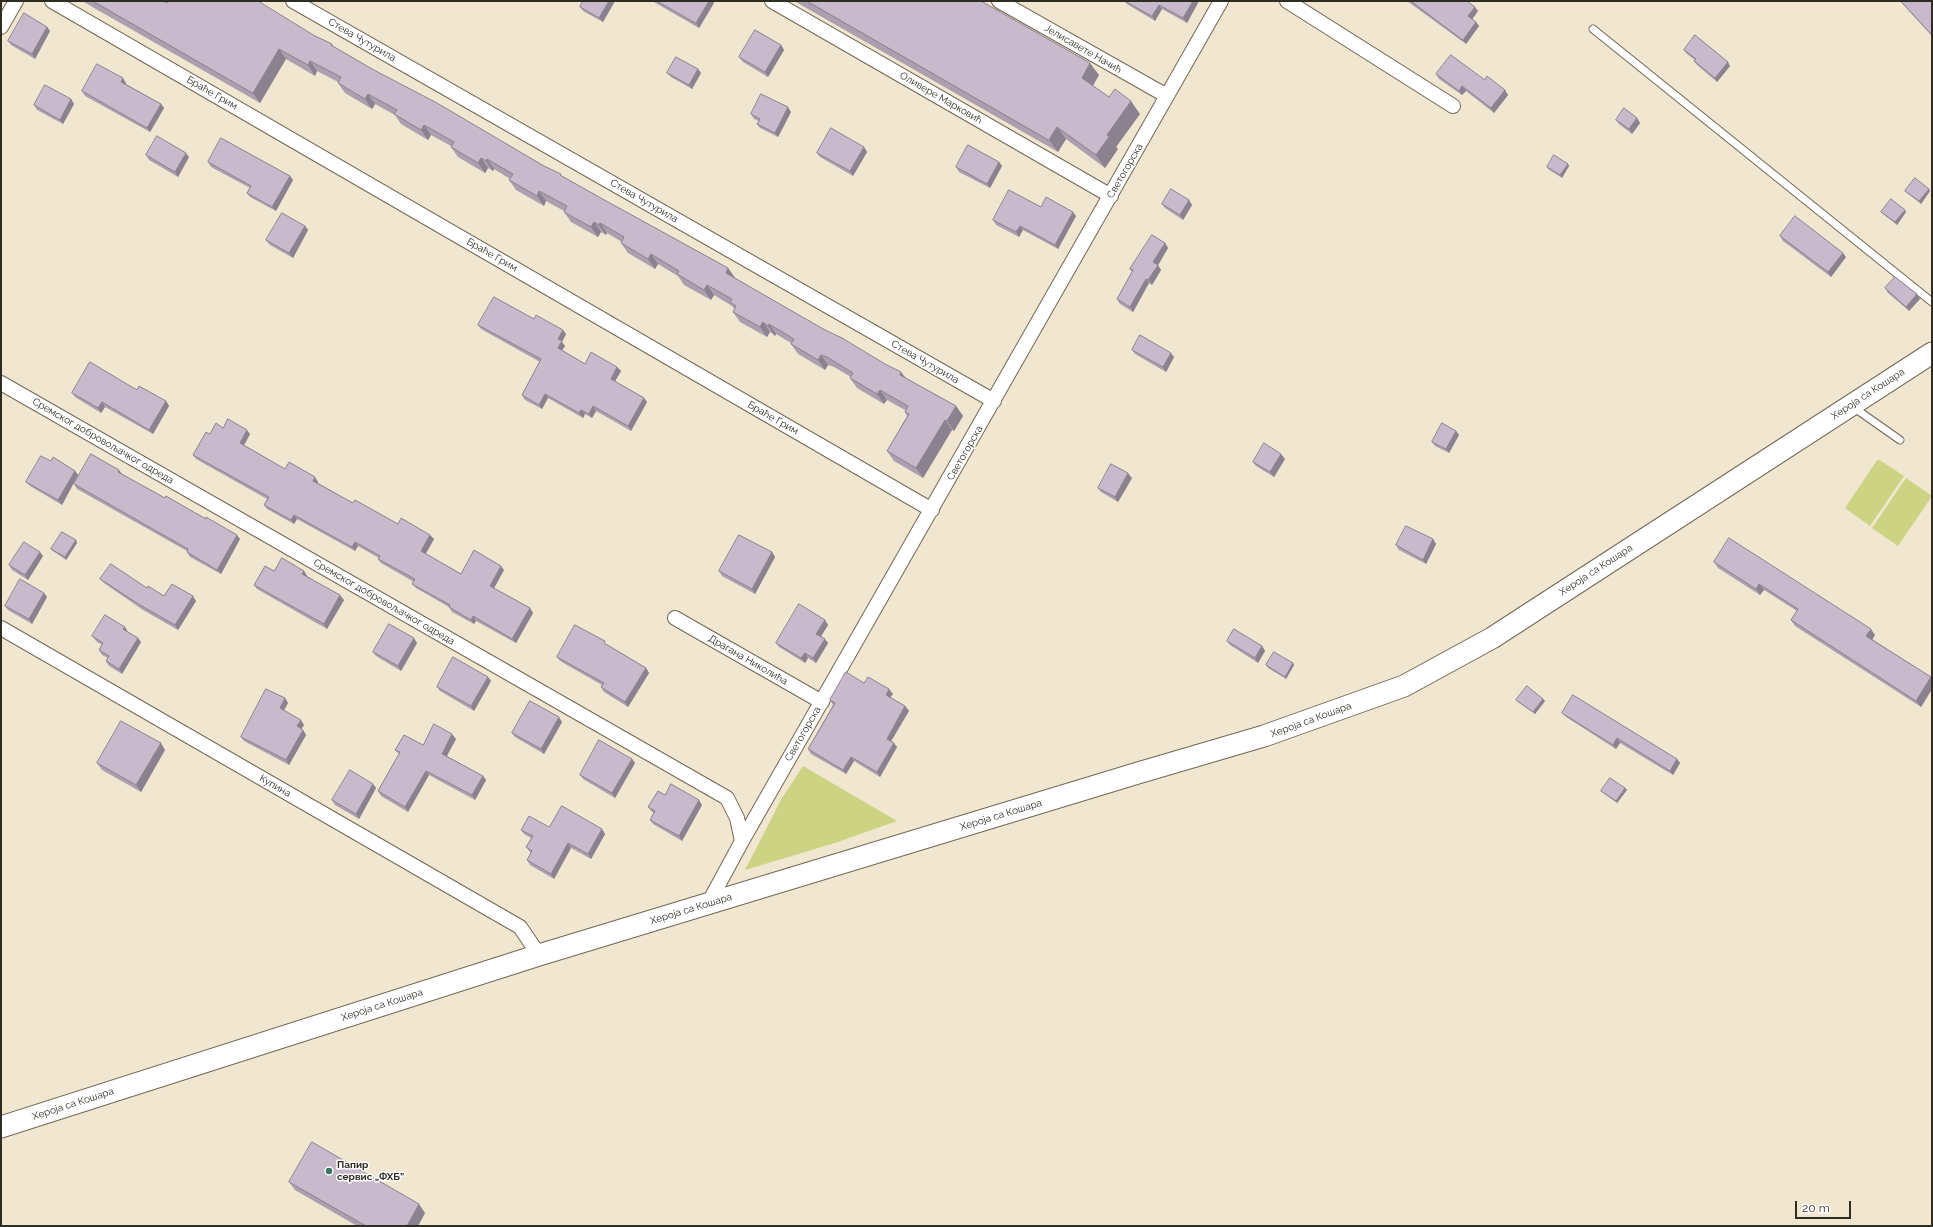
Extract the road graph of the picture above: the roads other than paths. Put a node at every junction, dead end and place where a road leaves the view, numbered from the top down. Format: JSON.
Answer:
{"nodes":[{"id":1,"x":16,"y":1,"type":"edge"},
{"id":2,"x":52,"y":1,"type":"edge"},
{"id":3,"x":294,"y":1,"type":"edge"},
{"id":4,"x":772,"y":1,"type":"edge"},
{"id":5,"x":999,"y":1,"type":"edge"},
{"id":6,"x":1222,"y":1,"type":"edge"},
{"id":7,"x":1287,"y":1,"type":"edge"},
{"id":8,"x":1,"y":27,"type":"edge"},
{"id":9,"x":1593,"y":29,"type":"dead end"},
{"id":10,"x":1167,"y":96,"type":"junction"},
{"id":11,"x":1453,"y":106,"type":"dead end"},
{"id":12,"x":1111,"y":196,"type":"junction"},
{"id":13,"x":1932,"y":302,"type":"edge"},
{"id":14,"x":1932,"y":353,"type":"edge"},
{"id":15,"x":1,"y":383,"type":"edge"},
{"id":16,"x":994,"y":401,"type":"junction"},
{"id":17,"x":1851,"y":406,"type":"junction"},
{"id":18,"x":1900,"y":440,"type":"dead end"},
{"id":19,"x":932,"y":510,"type":"junction"},
{"id":20,"x":675,"y":618,"type":"dead end"},
{"id":21,"x":1,"y":628,"type":"edge"},
{"id":22,"x":822,"y":702,"type":"junction"},
{"id":23,"x":742,"y":841,"type":"junction"},
{"id":24,"x":708,"y":904,"type":"junction"},
{"id":25,"x":539,"y":956,"type":"junction"},
{"id":26,"x":1,"y":1127,"type":"edge"}],
"edges":[{"from":1,"to":8,"type":"street"},
{"from":2,"to":19,"type":"street","name":"Браће Грим"},
{"from":3,"to":16,"type":"street","name":"Стева Чутурила"},
{"from":4,"to":12,"type":"street","name":"Оливере Марковић"},
{"from":5,"to":10,"type":"street","name":"Јелисавете Начић"},
{"from":6,"to":10,"type":"street","name":"Светогорска"},
{"from":7,"to":11,"type":"street"},
{"from":9,"to":13,"type":"lane"},
{"from":10,"to":12,"type":"street","name":"Светогорска"},
{"from":12,"to":16,"type":"street","name":"Светогорска"},
{"from":14,"to":17,"type":"street","name":"Хероја са Кошара"},
{"from":15,"to":23,"type":"street","name":"Сремског добровољачког одреда"},
{"from":16,"to":19,"type":"street","name":"Светогорска"},
{"from":17,"to":18,"type":"lane"},
{"from":17,"to":24,"type":"street","name":"Хероја са Кошара"},
{"from":19,"to":22,"type":"street","name":"Светогорска"},
{"from":20,"to":22,"type":"street","name":"Драгана Николића"},
{"from":21,"to":25,"type":"street","name":"Купина"},
{"from":22,"to":23,"type":"street","name":"Светогорска"},
{"from":23,"to":24,"type":"street","name":"Светогорска"},
{"from":24,"to":25,"type":"street","name":"Хероја са Кошара"},
{"from":25,"to":26,"type":"street","name":"Хероја са Кошара"}]}
